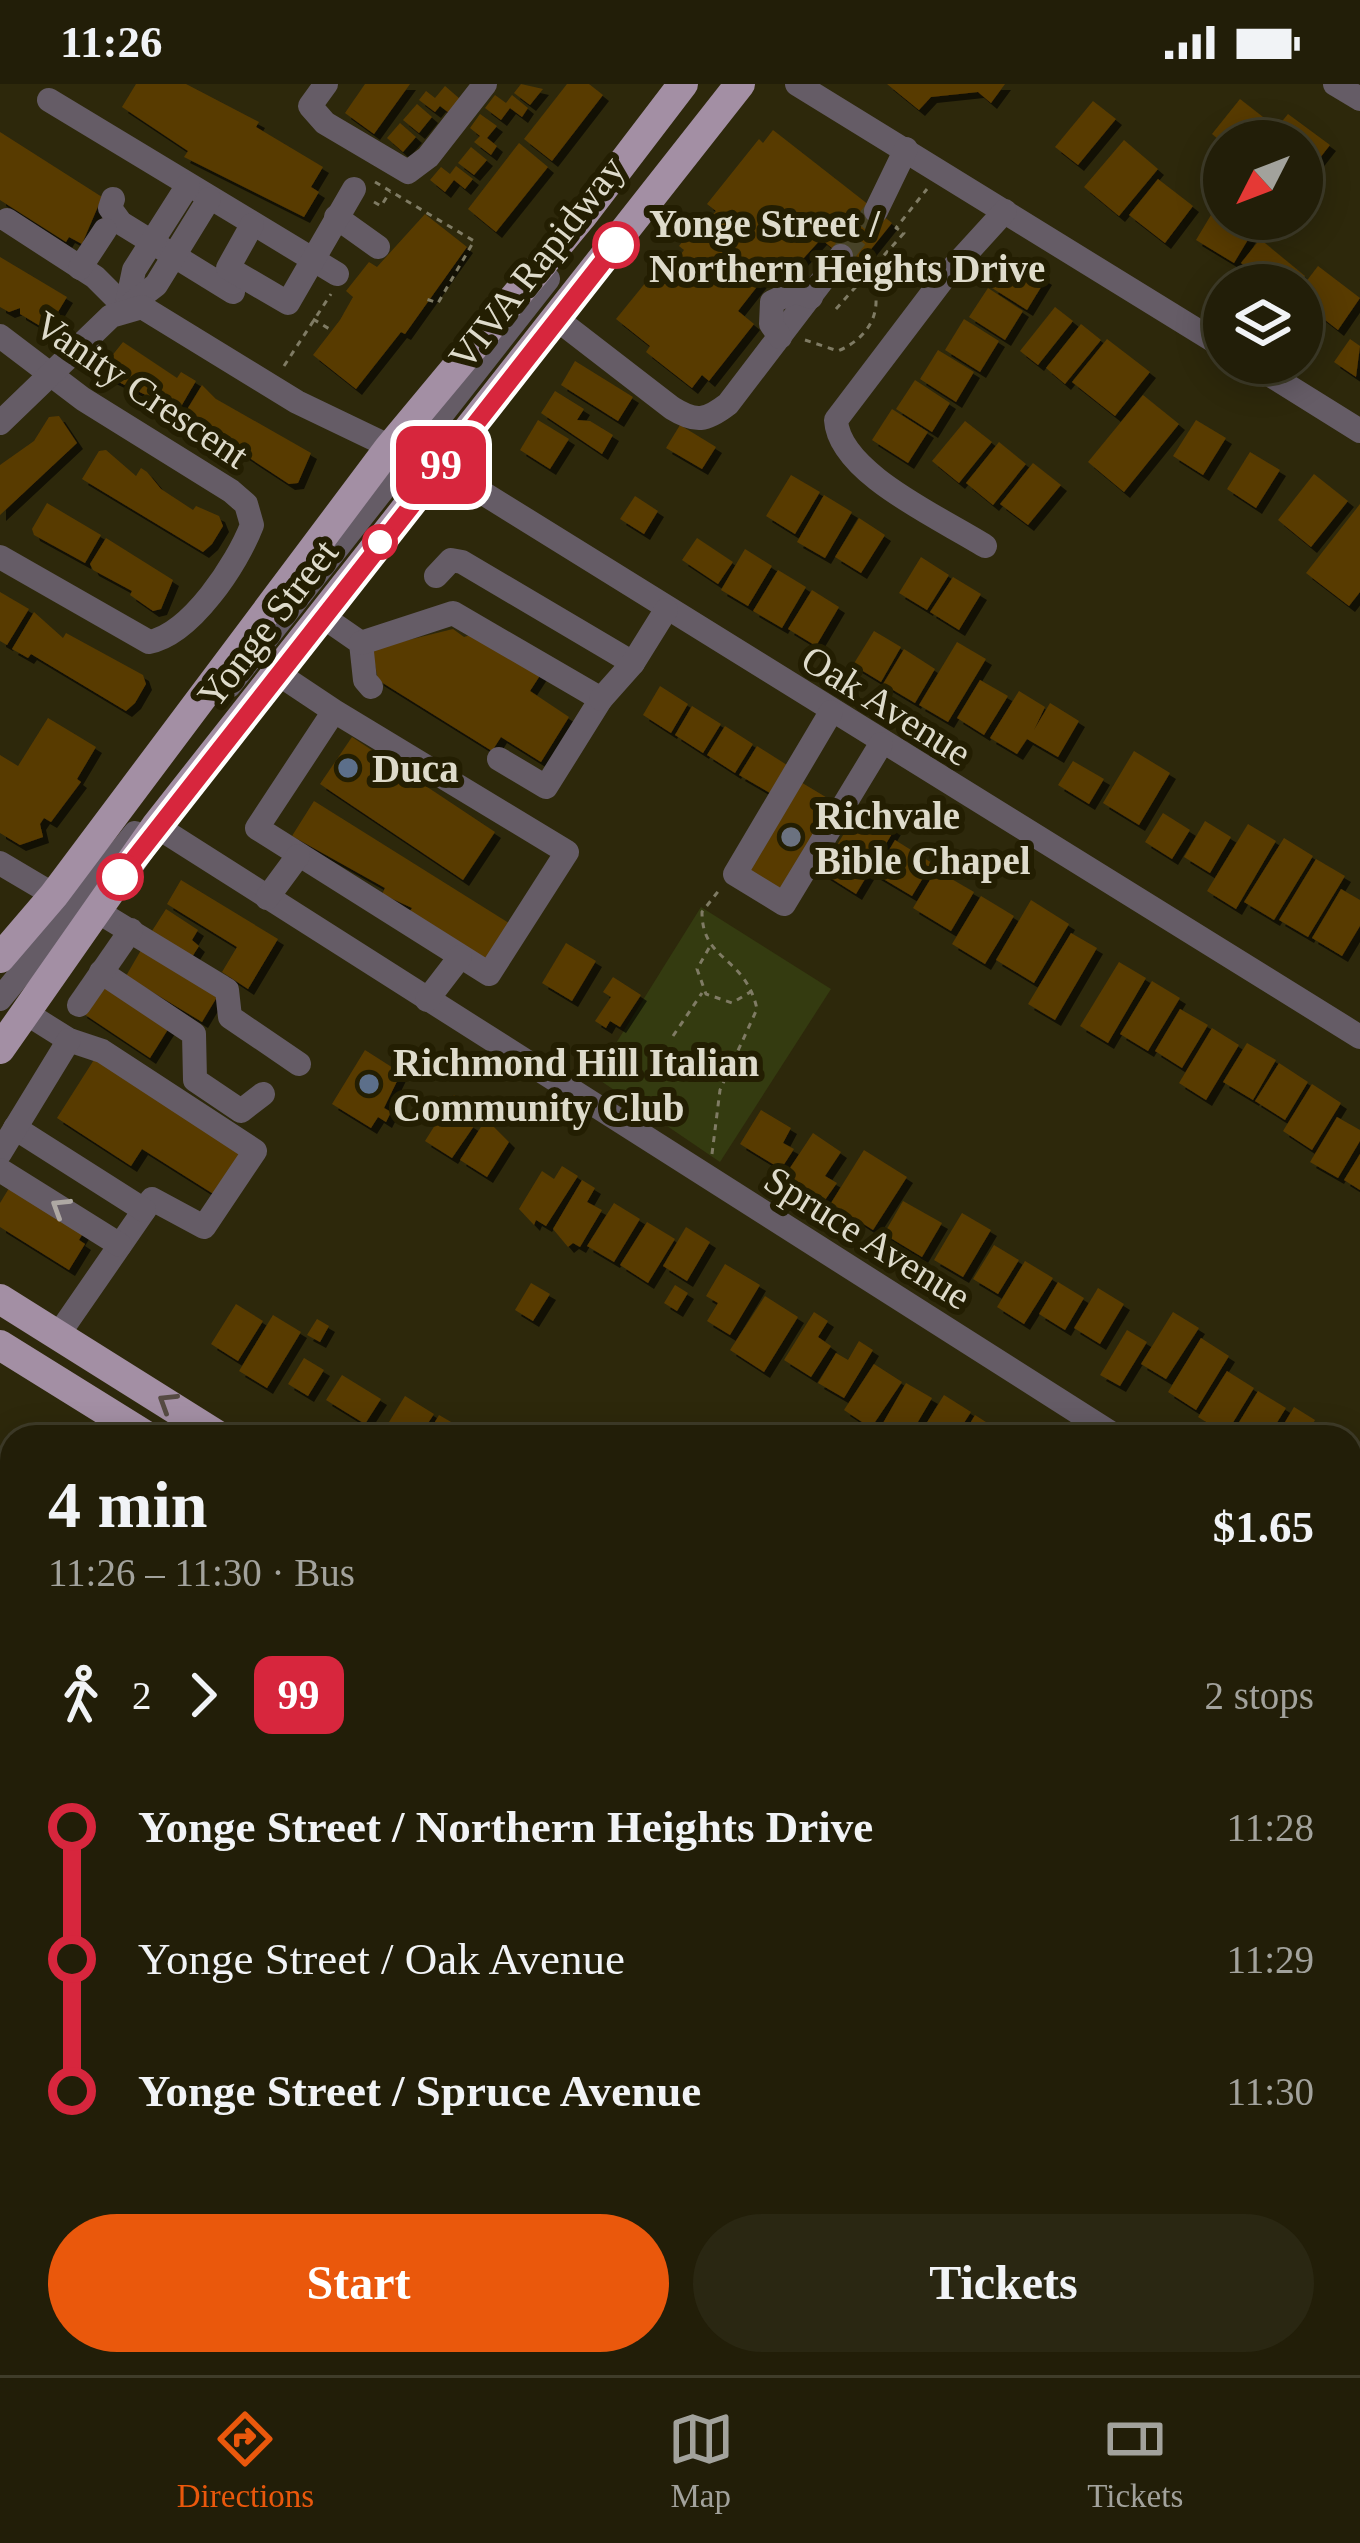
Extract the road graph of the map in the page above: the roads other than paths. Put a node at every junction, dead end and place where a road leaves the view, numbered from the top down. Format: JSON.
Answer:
{"nodes":[{"id":1,"x":326,"y":84,"type":"edge"},
{"id":2,"x":485,"y":84,"type":"edge"},
{"id":3,"x":683,"y":84,"type":"edge"},
{"id":4,"x":701,"y":84,"type":"edge"},
{"id":5,"x":721,"y":84,"type":"edge"},
{"id":6,"x":740,"y":84,"type":"edge"},
{"id":7,"x":797,"y":84,"type":"edge"},
{"id":8,"x":1335,"y":84,"type":"edge"},
{"id":9,"x":1360,"y":99,"type":"edge"},
{"id":10,"x":49,"y":100,"type":"dead end"},
{"id":11,"x":907,"y":149,"type":"junction"},
{"id":12,"x":358,"y":182,"type":"road end"},
{"id":13,"x":198,"y":192,"type":"junction"},
{"id":14,"x":113,"y":199,"type":"dead end"},
{"id":15,"x":876,"y":211,"type":"tunnel mouth"},
{"id":16,"x":1005,"y":211,"type":"junction"},
{"id":17,"x":336,"y":217,"type":"junction"},
{"id":18,"x":7,"y":220,"type":"dead end"},
{"id":19,"x":252,"y":224,"type":"junction"},
{"id":20,"x":105,"y":230,"type":"dead end"},
{"id":21,"x":152,"y":242,"type":"junction"},
{"id":22,"x":378,"y":247,"type":"dead end"},
{"id":23,"x":176,"y":254,"type":"junction"},
{"id":24,"x":841,"y":256,"type":"tunnel mouth"},
{"id":25,"x":314,"y":261,"type":"junction"},
{"id":26,"x":80,"y":268,"type":"junction"},
{"id":27,"x":340,"y":281,"type":"road end"},
{"id":28,"x":233,"y":292,"type":"dead end"},
{"id":29,"x":126,"y":308,"type":"junction"},
{"id":30,"x":558,"y":320,"type":"junction"},
{"id":31,"x":1203,"y":333,"type":"edge"},
{"id":32,"x":0,"y":336,"type":"edge"},
{"id":33,"x":51,"y":374,"type":"junction"},
{"id":34,"x":1285,"y":384,"type":"edge"},
{"id":35,"x":0,"y":423,"type":"edge"},
{"id":36,"x":1360,"y":431,"type":"edge"},
{"id":37,"x":415,"y":459,"type":"junction"},
{"id":38,"x":985,"y":546,"type":"dead end"},
{"id":39,"x":0,"y":557,"type":"edge"},
{"id":40,"x":436,"y":576,"type":"dead end"},
{"id":41,"x":506,"y":587,"type":"junction"},
{"id":42,"x":666,"y":610,"type":"junction"},
{"id":43,"x":322,"y":616,"type":"junction"},
{"id":44,"x":480,"y":626,"type":"junction"},
{"id":45,"x":361,"y":643,"type":"junction"},
{"id":46,"x":633,"y":664,"type":"junction"},
{"id":47,"x":277,"y":673,"type":"junction"},
{"id":48,"x":371,"y":687,"type":"dead end"},
{"id":49,"x":601,"y":699,"type":"junction"},
{"id":50,"x":334,"y":711,"type":"junction"},
{"id":51,"x":831,"y":712,"type":"junction"},
{"id":52,"x":881,"y":743,"type":"junction"},
{"id":53,"x":500,"y":759,"type":"dead end"},
{"id":54,"x":156,"y":826,"type":"junction"},
{"id":55,"x":298,"y":856,"type":"junction"},
{"id":56,"x":0,"y":863,"type":"edge"},
{"id":57,"x":54,"y":895,"type":"junction"},
{"id":58,"x":267,"y":898,"type":"junction"},
{"id":59,"x":97,"y":911,"type":"junction"},
{"id":60,"x":130,"y":930,"type":"junction"},
{"id":61,"x":55,"y":948,"type":"junction"},
{"id":62,"x":460,"y":957,"type":"junction"},
{"id":63,"x":0,"y":958,"type":"edge"},
{"id":64,"x":97,"y":977,"type":"junction"},
{"id":65,"x":427,"y":1000,"type":"junction"},
{"id":66,"x":79,"y":1005,"type":"dead end"},
{"id":67,"x":13,"y":1006,"type":"edge"},
{"id":68,"x":1360,"y":1037,"type":"edge"},
{"id":69,"x":69,"y":1040,"type":"junction"},
{"id":70,"x":0,"y":1049,"type":"edge"},
{"id":71,"x":299,"y":1064,"type":"dead end"},
{"id":72,"x":263,"y":1094,"type":"dead end"},
{"id":73,"x":15,"y":1128,"type":"junction"},
{"id":74,"x":0,"y":1153,"type":"edge"},
{"id":75,"x":0,"y":1170,"type":"edge"},
{"id":76,"x":144,"y":1210,"type":"junction"},
{"id":77,"x":120,"y":1245,"type":"junction"},
{"id":78,"x":0,"y":1299,"type":"edge"},
{"id":79,"x":58,"y":1335,"type":"junction"},
{"id":80,"x":0,"y":1345,"type":"edge"},
{"id":81,"x":112,"y":1369,"type":"junction"},
{"id":82,"x":93,"y":1403,"type":"junction"},
{"id":83,"x":129,"y":1425,"type":"edge"},
{"id":84,"x":201,"y":1425,"type":"edge"},
{"id":85,"x":1099,"y":1425,"type":"edge"}],
"edges":[{"from":1,"to":2,"type":"street"},
{"from":3,"to":37,"type":"main road","name":"Yonge Street"},
{"from":4,"to":37,"type":"street","name":"VIVA Rapidway"},
{"from":5,"to":37,"type":"street","name":"VIVA Rapidway"},
{"from":6,"to":30,"type":"main road","name":"Yonge Street"},
{"from":7,"to":11,"type":"street"},
{"from":8,"to":9,"type":"street"},
{"from":10,"to":13,"type":"street"},
{"from":11,"to":15,"type":"street"},
{"from":11,"to":16,"type":"street"},
{"from":12,"to":17,"type":"street"},
{"from":13,"to":19,"type":"street"},
{"from":13,"to":21,"type":"street"},
{"from":13,"to":23,"type":"street"},
{"from":14,"to":21,"type":"street"},
{"from":16,"to":31,"type":"street"},
{"from":16,"to":38,"type":"street"},
{"from":17,"to":22,"type":"street"},
{"from":17,"to":25,"type":"street"},
{"from":18,"to":26,"type":"street"},
{"from":19,"to":25,"type":"street"},
{"from":19,"to":25,"type":"street"},
{"from":20,"to":26,"type":"street"},
{"from":21,"to":23,"type":"street"},
{"from":21,"to":29,"type":"street"},
{"from":23,"to":28,"type":"street"},
{"from":23,"to":29,"type":"street"},
{"from":24,"to":30,"type":"street"},
{"from":25,"to":27,"type":"street"},
{"from":26,"to":29,"type":"street"},
{"from":29,"to":33,"type":"street"},
{"from":29,"to":37,"type":"street","name":"Oak Avenue"},
{"from":30,"to":37,"type":"main road","name":"Yonge Street"},
{"from":32,"to":33,"type":"street","name":"Vanity Crescent"},
{"from":33,"to":35,"type":"street"},
{"from":33,"to":39,"type":"street","name":"Vanity Crescent"},
{"from":34,"to":36,"type":"street"},
{"from":37,"to":42,"type":"street","name":"Oak Avenue"},
{"from":37,"to":43,"type":"main road","name":"Yonge Street"},
{"from":37,"to":57,"type":"main road","name":"Yonge Street"},
{"from":37,"to":61,"type":"street","name":"VIVA Rapidway"},
{"from":40,"to":41,"type":"street"},
{"from":41,"to":44,"type":"street"},
{"from":41,"to":46,"type":"street"},
{"from":42,"to":46,"type":"street"},
{"from":42,"to":51,"type":"street","name":"Oak Avenue"},
{"from":43,"to":45,"type":"street"},
{"from":43,"to":47,"type":"main road","name":"Yonge Street"},
{"from":44,"to":45,"type":"street"},
{"from":44,"to":49,"type":"street"},
{"from":45,"to":48,"type":"street"},
{"from":46,"to":49,"type":"street"},
{"from":47,"to":50,"type":"street"},
{"from":47,"to":54,"type":"main road","name":"Yonge Street"},
{"from":49,"to":53,"type":"street"},
{"from":50,"to":55,"type":"street"},
{"from":50,"to":62,"type":"street"},
{"from":51,"to":52,"type":"street","name":"Oak Avenue"},
{"from":51,"to":52,"type":"street"},
{"from":52,"to":68,"type":"street","name":"Oak Avenue"},
{"from":54,"to":58,"type":"street","name":"Spruce Avenue"},
{"from":54,"to":59,"type":"main road","name":"Yonge Street"},
{"from":55,"to":58,"type":"street"},
{"from":55,"to":62,"type":"street"},
{"from":56,"to":57,"type":"street"},
{"from":57,"to":63,"type":"main road","name":"Yonge Street"},
{"from":58,"to":65,"type":"street","name":"Spruce Avenue"},
{"from":59,"to":60,"type":"street"},
{"from":59,"to":61,"type":"main road","name":"Yonge Street"},
{"from":60,"to":64,"type":"street"},
{"from":60,"to":71,"type":"street"},
{"from":61,"to":64,"type":"street"},
{"from":61,"to":67,"type":"main road","name":"Yonge Street"},
{"from":62,"to":65,"type":"street"},
{"from":64,"to":66,"type":"street"},
{"from":64,"to":72,"type":"street"},
{"from":65,"to":85,"type":"street","name":"Spruce Avenue"},
{"from":67,"to":69,"type":"street"},
{"from":67,"to":70,"type":"main road","name":"Yonge Street"},
{"from":69,"to":73,"type":"street"},
{"from":69,"to":76,"type":"street"},
{"from":73,"to":74,"type":"street"},
{"from":73,"to":76,"type":"street"},
{"from":77,"to":75,"type":"street","one_way":true},
{"from":76,"to":77,"type":"street"},
{"from":77,"to":79,"type":"street"},
{"from":78,"to":79,"type":"main road"},
{"from":79,"to":81,"type":"main road"},
{"from":80,"to":82,"type":"main road"},
{"from":81,"to":82,"type":"main road"},
{"from":84,"to":81,"type":"main road","one_way":true},
{"from":82,"to":83,"type":"main road"}]}
